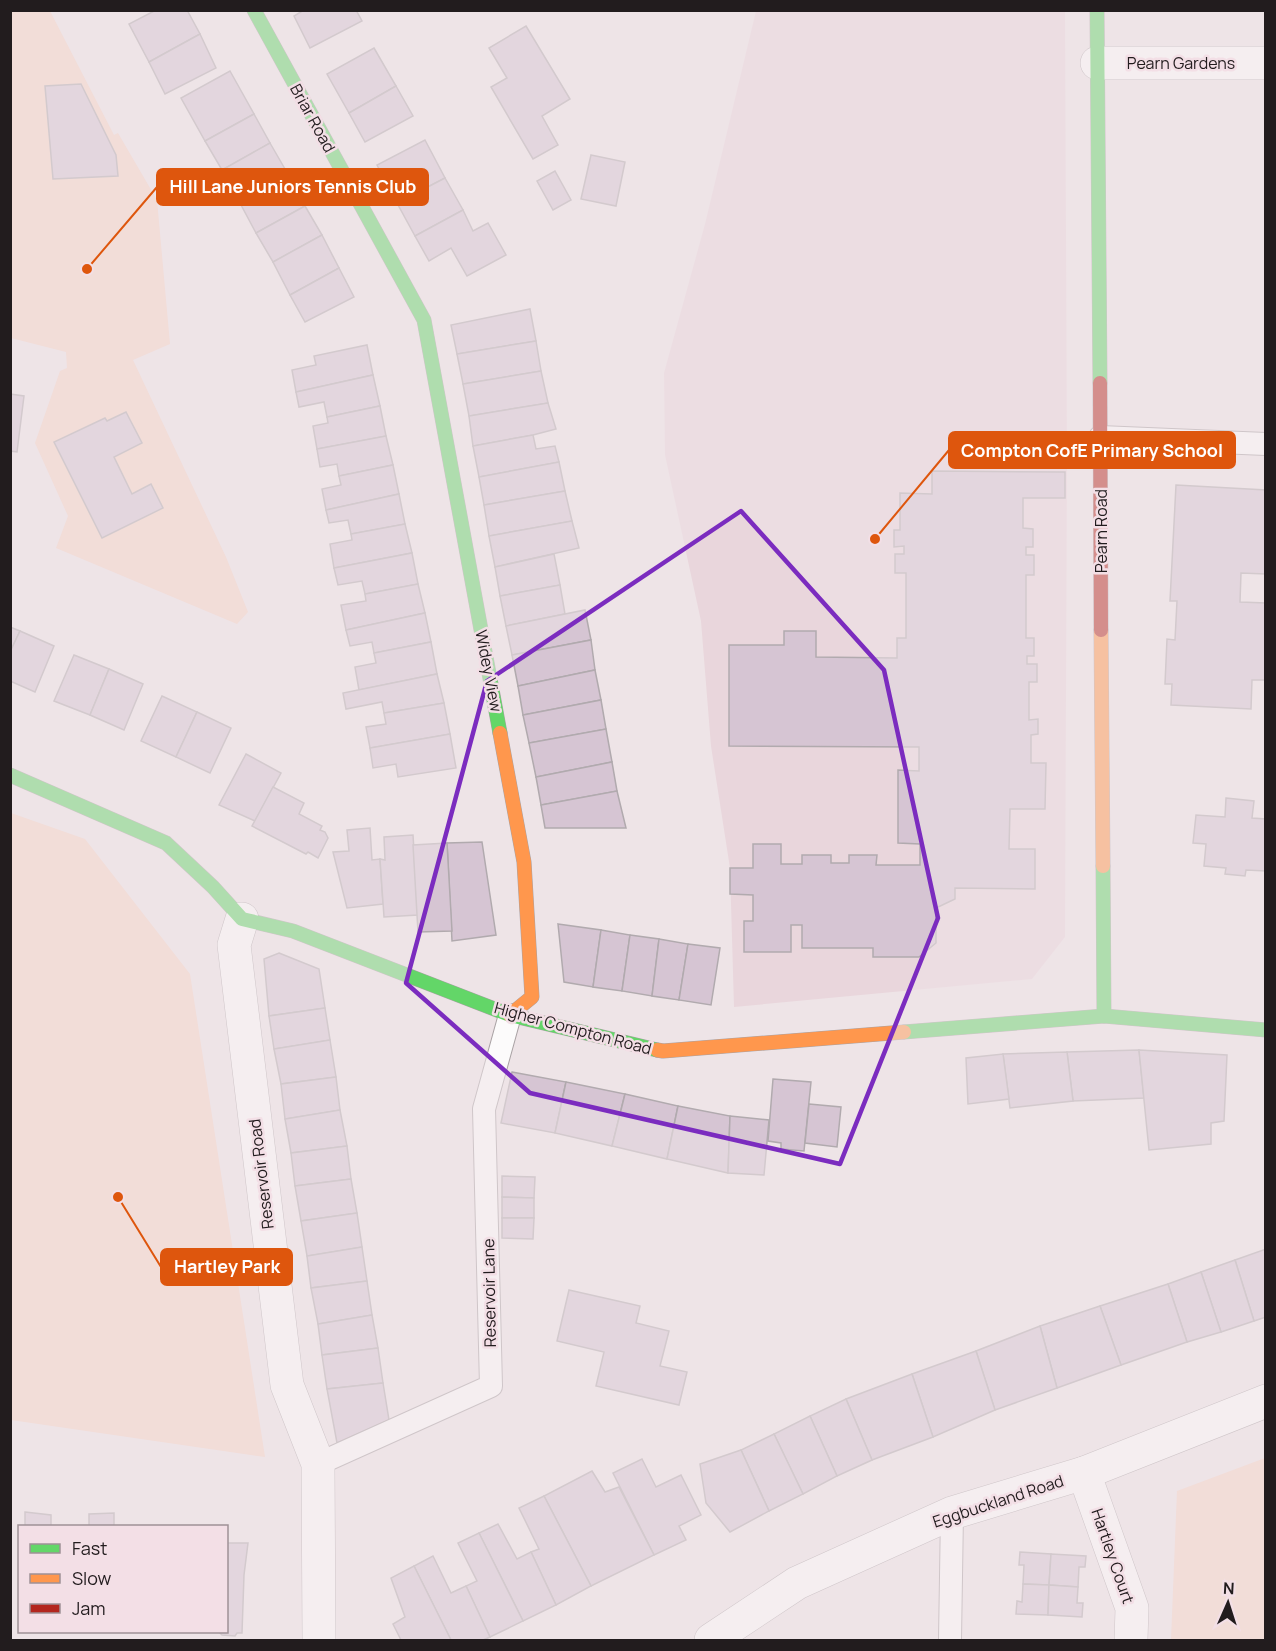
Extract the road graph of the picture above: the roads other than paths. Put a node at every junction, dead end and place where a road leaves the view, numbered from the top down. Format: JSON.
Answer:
{"nodes":[{"id":1,"x":254,"y":10,"type":"edge"},
{"id":2,"x":1097,"y":10,"type":"edge"},
{"id":3,"x":1097,"y":63,"type":"junction"},
{"id":4,"x":1266,"y":63,"type":"edge"},
{"id":5,"x":424,"y":320,"type":"joint"},
{"id":6,"x":1100,"y":437,"type":"junction"},
{"id":7,"x":1266,"y":444,"type":"edge"},
{"id":8,"x":10,"y":776,"type":"edge"},
{"id":9,"x":242,"y":919,"type":"junction"},
{"id":10,"x":510,"y":1015,"type":"junction"},
{"id":11,"x":1104,"y":1016,"type":"junction"},
{"id":12,"x":1266,"y":1030,"type":"edge"},
{"id":13,"x":1266,"y":1401,"type":"edge"},
{"id":14,"x":318,"y":1464,"type":"junction"},
{"id":15,"x":1084,"y":1473,"type":"junction"},
{"id":16,"x":952,"y":1513,"type":"junction"},
{"id":17,"x":319,"y":1641,"type":"edge"},
{"id":18,"x":711,"y":1641,"type":"edge"},
{"id":19,"x":950,"y":1641,"type":"edge"},
{"id":20,"x":1131,"y":1641,"type":"edge"}],
"edges":[{"from":1,"to":5,"type":"street","name":"Briar Road"},
{"from":2,"to":3,"type":"street","name":"Pearn Road"},
{"from":3,"to":4,"type":"street","name":"Pearn Gardens"},
{"from":3,"to":6,"type":"street","name":"Pearn Road"},
{"from":5,"to":10,"type":"street","name":"Widey View"},
{"from":6,"to":7,"type":"lane"},
{"from":6,"to":11,"type":"street","name":"Pearn Road"},
{"from":8,"to":9,"type":"street"},
{"from":9,"to":10,"type":"street","name":"Higher Compton Road"},
{"from":9,"to":14,"type":"street","name":"Reservoir Road"},
{"from":10,"to":11,"type":"street","name":"Higher Compton Road"},
{"from":10,"to":14,"type":"lane","name":"Reservoir Lane"},
{"from":11,"to":12,"type":"street","name":"Higher Compton Road"},
{"from":13,"to":15,"type":"street","name":"Eggbuckland Road"},
{"from":14,"to":17,"type":"street","name":"Reservoir Road"},
{"from":15,"to":16,"type":"street","name":"Eggbuckland Road"},
{"from":15,"to":20,"type":"street","name":"Hartley Court"},
{"from":16,"to":18,"type":"street","name":"Eggbuckland Road"},
{"from":16,"to":19,"type":"lane"}]}
